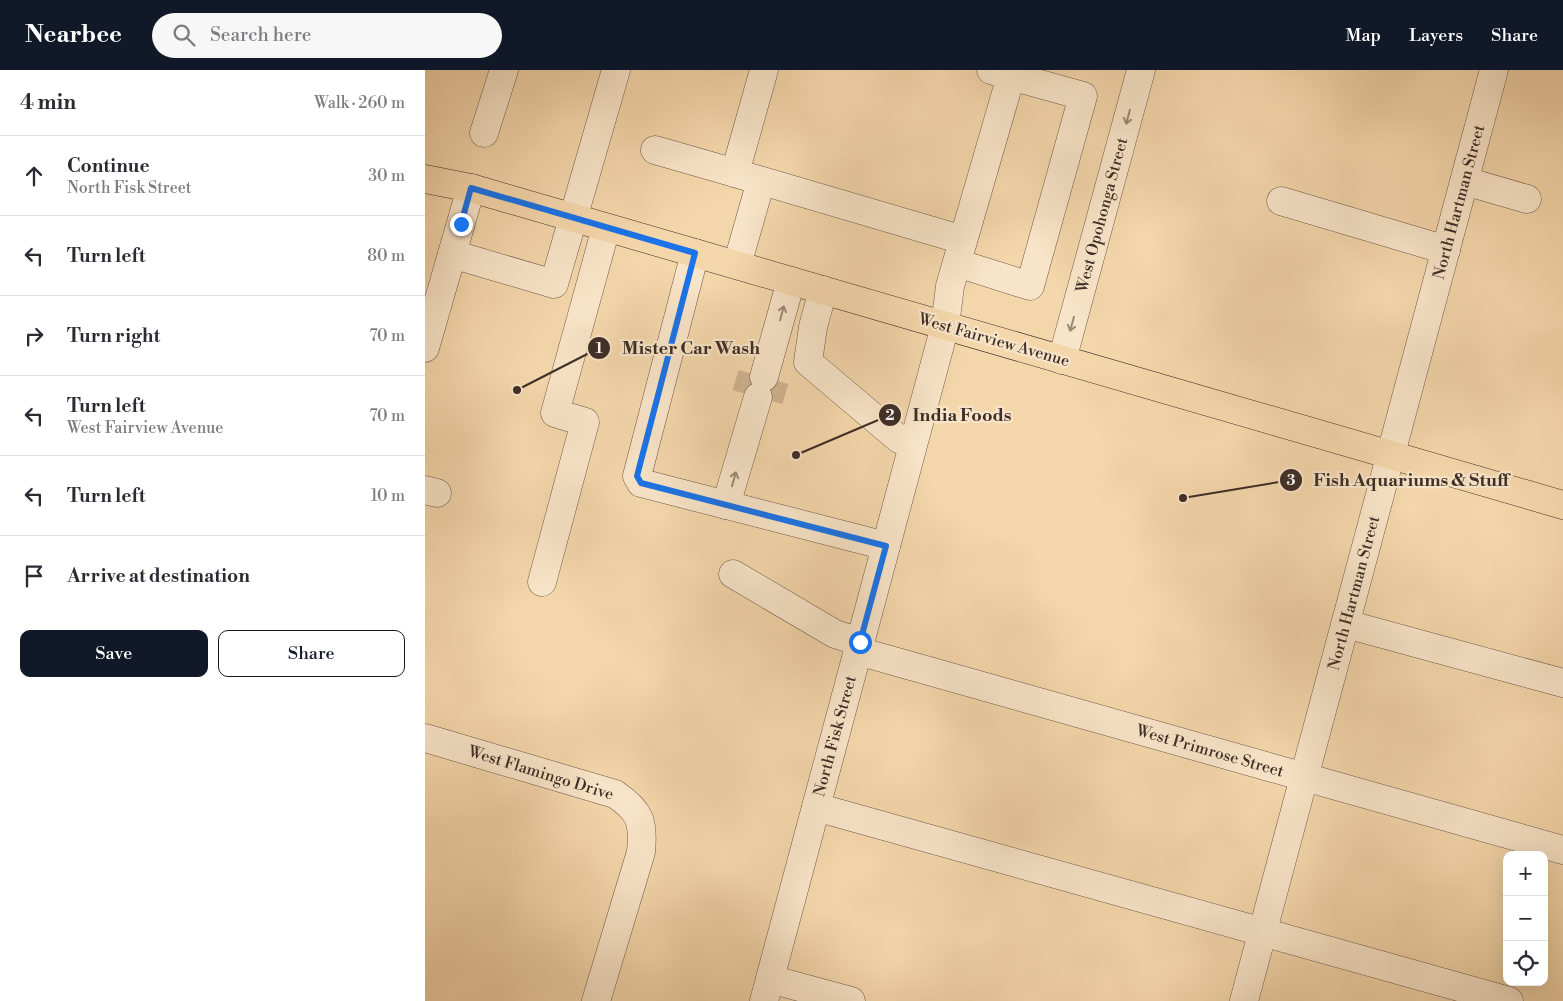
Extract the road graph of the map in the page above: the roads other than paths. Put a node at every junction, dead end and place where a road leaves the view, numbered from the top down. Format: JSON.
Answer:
{"nodes":[{"id":1,"x":504,"y":70,"type":"edge"},
{"id":2,"x":616,"y":70,"type":"edge"},
{"id":3,"x":764,"y":70,"type":"edge"},
{"id":4,"x":1141,"y":70,"type":"edge"},
{"id":5,"x":1494,"y":70,"type":"edge"},
{"id":6,"x":1001,"y":73,"type":"edge"},
{"id":7,"x":1059,"y":79,"type":"edge"},
{"id":8,"x":485,"y":133,"type":"dead end"},
{"id":9,"x":655,"y":150,"type":"dead end"},
{"id":10,"x":735,"y":174,"type":"junction"},
{"id":11,"x":425,"y":179,"type":"edge"},
{"id":12,"x":761,"y":181,"type":"junction"},
{"id":13,"x":1465,"y":181,"type":"junction"},
{"id":14,"x":471,"y":188,"type":"junction"},
{"id":15,"x":1527,"y":199,"type":"dead end"},
{"id":16,"x":1281,"y":201,"type":"dead end"},
{"id":17,"x":573,"y":218,"type":"junction"},
{"id":18,"x":606,"y":228,"type":"junction"},
{"id":19,"x":1446,"y":250,"type":"junction"},
{"id":20,"x":960,"y":252,"type":"junction"},
{"id":21,"x":695,"y":253,"type":"junction"},
{"id":22,"x":452,"y":254,"type":"junction"},
{"id":23,"x":737,"y":265,"type":"junction"},
{"id":24,"x":791,"y":281,"type":"junction"},
{"id":25,"x":823,"y":290,"type":"junction"},
{"id":26,"x":945,"y":326,"type":"junction"},
{"id":27,"x":425,"y":348,"type":"edge"},
{"id":28,"x":1062,"y":360,"type":"junction"},
{"id":29,"x":913,"y":444,"type":"junction"},
{"id":30,"x":1391,"y":455,"type":"junction"},
{"id":31,"x":726,"y":505,"type":"junction"},
{"id":32,"x":1563,"y":505,"type":"edge"},
{"id":33,"x":886,"y":546,"type":"junction"},
{"id":34,"x":733,"y":574,"type":"dead end"},
{"id":35,"x":542,"y":582,"type":"dead end"},
{"id":36,"x":1346,"y":624,"type":"junction"},
{"id":37,"x":859,"y":647,"type":"junction"},
{"id":38,"x":1563,"y":684,"type":"edge"},
{"id":39,"x":425,"y":738,"type":"edge"},
{"id":40,"x":1305,"y":778,"type":"junction"},
{"id":41,"x":816,"y":807,"type":"junction"},
{"id":42,"x":1563,"y":850,"type":"edge"},
{"id":43,"x":1263,"y":933,"type":"junction"},
{"id":44,"x":767,"y":990,"type":"edge"},
{"id":45,"x":596,"y":1001,"type":"edge"},
{"id":46,"x":851,"y":1001,"type":"edge"},
{"id":47,"x":1244,"y":1001,"type":"edge"},
{"id":48,"x":1509,"y":1001,"type":"edge"}],
"edges":[{"from":1,"to":8,"type":"street"},
{"from":2,"to":17,"type":"street"},
{"from":3,"to":10,"type":"street"},
{"from":4,"to":28,"type":"street","name":"West Opohonga Street","one_way":true},
{"from":5,"to":13,"type":"street","name":"North Hartman Street"},
{"from":6,"to":7,"type":"street"},
{"from":6,"to":20,"type":"street","name":"North Fisk Street"},
{"from":7,"to":20,"type":"street"},
{"from":9,"to":10,"type":"street"},
{"from":10,"to":12,"type":"street"},
{"from":11,"to":14,"type":"main road","name":"West Fairview Avenue"},
{"from":12,"to":20,"type":"street"},
{"from":12,"to":23,"type":"street"},
{"from":13,"to":15,"type":"street"},
{"from":13,"to":19,"type":"street","name":"North Hartman Street"},
{"from":14,"to":17,"type":"main road","name":"West Fairview Avenue"},
{"from":14,"to":22,"type":"street"},
{"from":16,"to":19,"type":"street"},
{"from":17,"to":18,"type":"main road","name":"West Fairview Avenue"},
{"from":17,"to":22,"type":"street"},
{"from":18,"to":21,"type":"main road","name":"West Fairview Avenue"},
{"from":18,"to":35,"type":"street"},
{"from":19,"to":30,"type":"street","name":"North Hartman Street"},
{"from":20,"to":26,"type":"street","name":"North Fisk Street"},
{"from":21,"to":23,"type":"main road","name":"West Fairview Avenue"},
{"from":21,"to":31,"type":"street"},
{"from":22,"to":27,"type":"street"},
{"from":23,"to":24,"type":"main road","name":"West Fairview Avenue"},
{"from":24,"to":25,"type":"main road","name":"West Fairview Avenue"},
{"from":31,"to":24,"type":"street","one_way":true},
{"from":25,"to":26,"type":"main road","name":"West Fairview Avenue"},
{"from":25,"to":29,"type":"street"},
{"from":26,"to":28,"type":"main road","name":"West Fairview Avenue"},
{"from":26,"to":29,"type":"street","name":"North Fisk Street"},
{"from":28,"to":30,"type":"main road","name":"West Fairview Avenue"},
{"from":29,"to":33,"type":"street","name":"North Fisk Street"},
{"from":30,"to":32,"type":"main road","name":"West Fairview Avenue"},
{"from":30,"to":36,"type":"street","name":"North Hartman Street"},
{"from":31,"to":33,"type":"street"},
{"from":33,"to":37,"type":"street","name":"North Fisk Street"},
{"from":34,"to":37,"type":"street","name":"West Primrose Street"},
{"from":36,"to":38,"type":"street"},
{"from":36,"to":40,"type":"street","name":"North Hartman Street"},
{"from":37,"to":40,"type":"street","name":"West Primrose Street"},
{"from":37,"to":41,"type":"street","name":"North Fisk Street"},
{"from":39,"to":45,"type":"street","name":"West Flamingo Drive"},
{"from":40,"to":42,"type":"street","name":"West Primrose Street"},
{"from":40,"to":43,"type":"street","name":"North Hartman Street"},
{"from":41,"to":43,"type":"street"},
{"from":41,"to":44,"type":"street","name":"North Fisk Street"},
{"from":43,"to":47,"type":"street","name":"North Hartman Street"},
{"from":43,"to":48,"type":"street"},
{"from":44,"to":46,"type":"street"}]}
